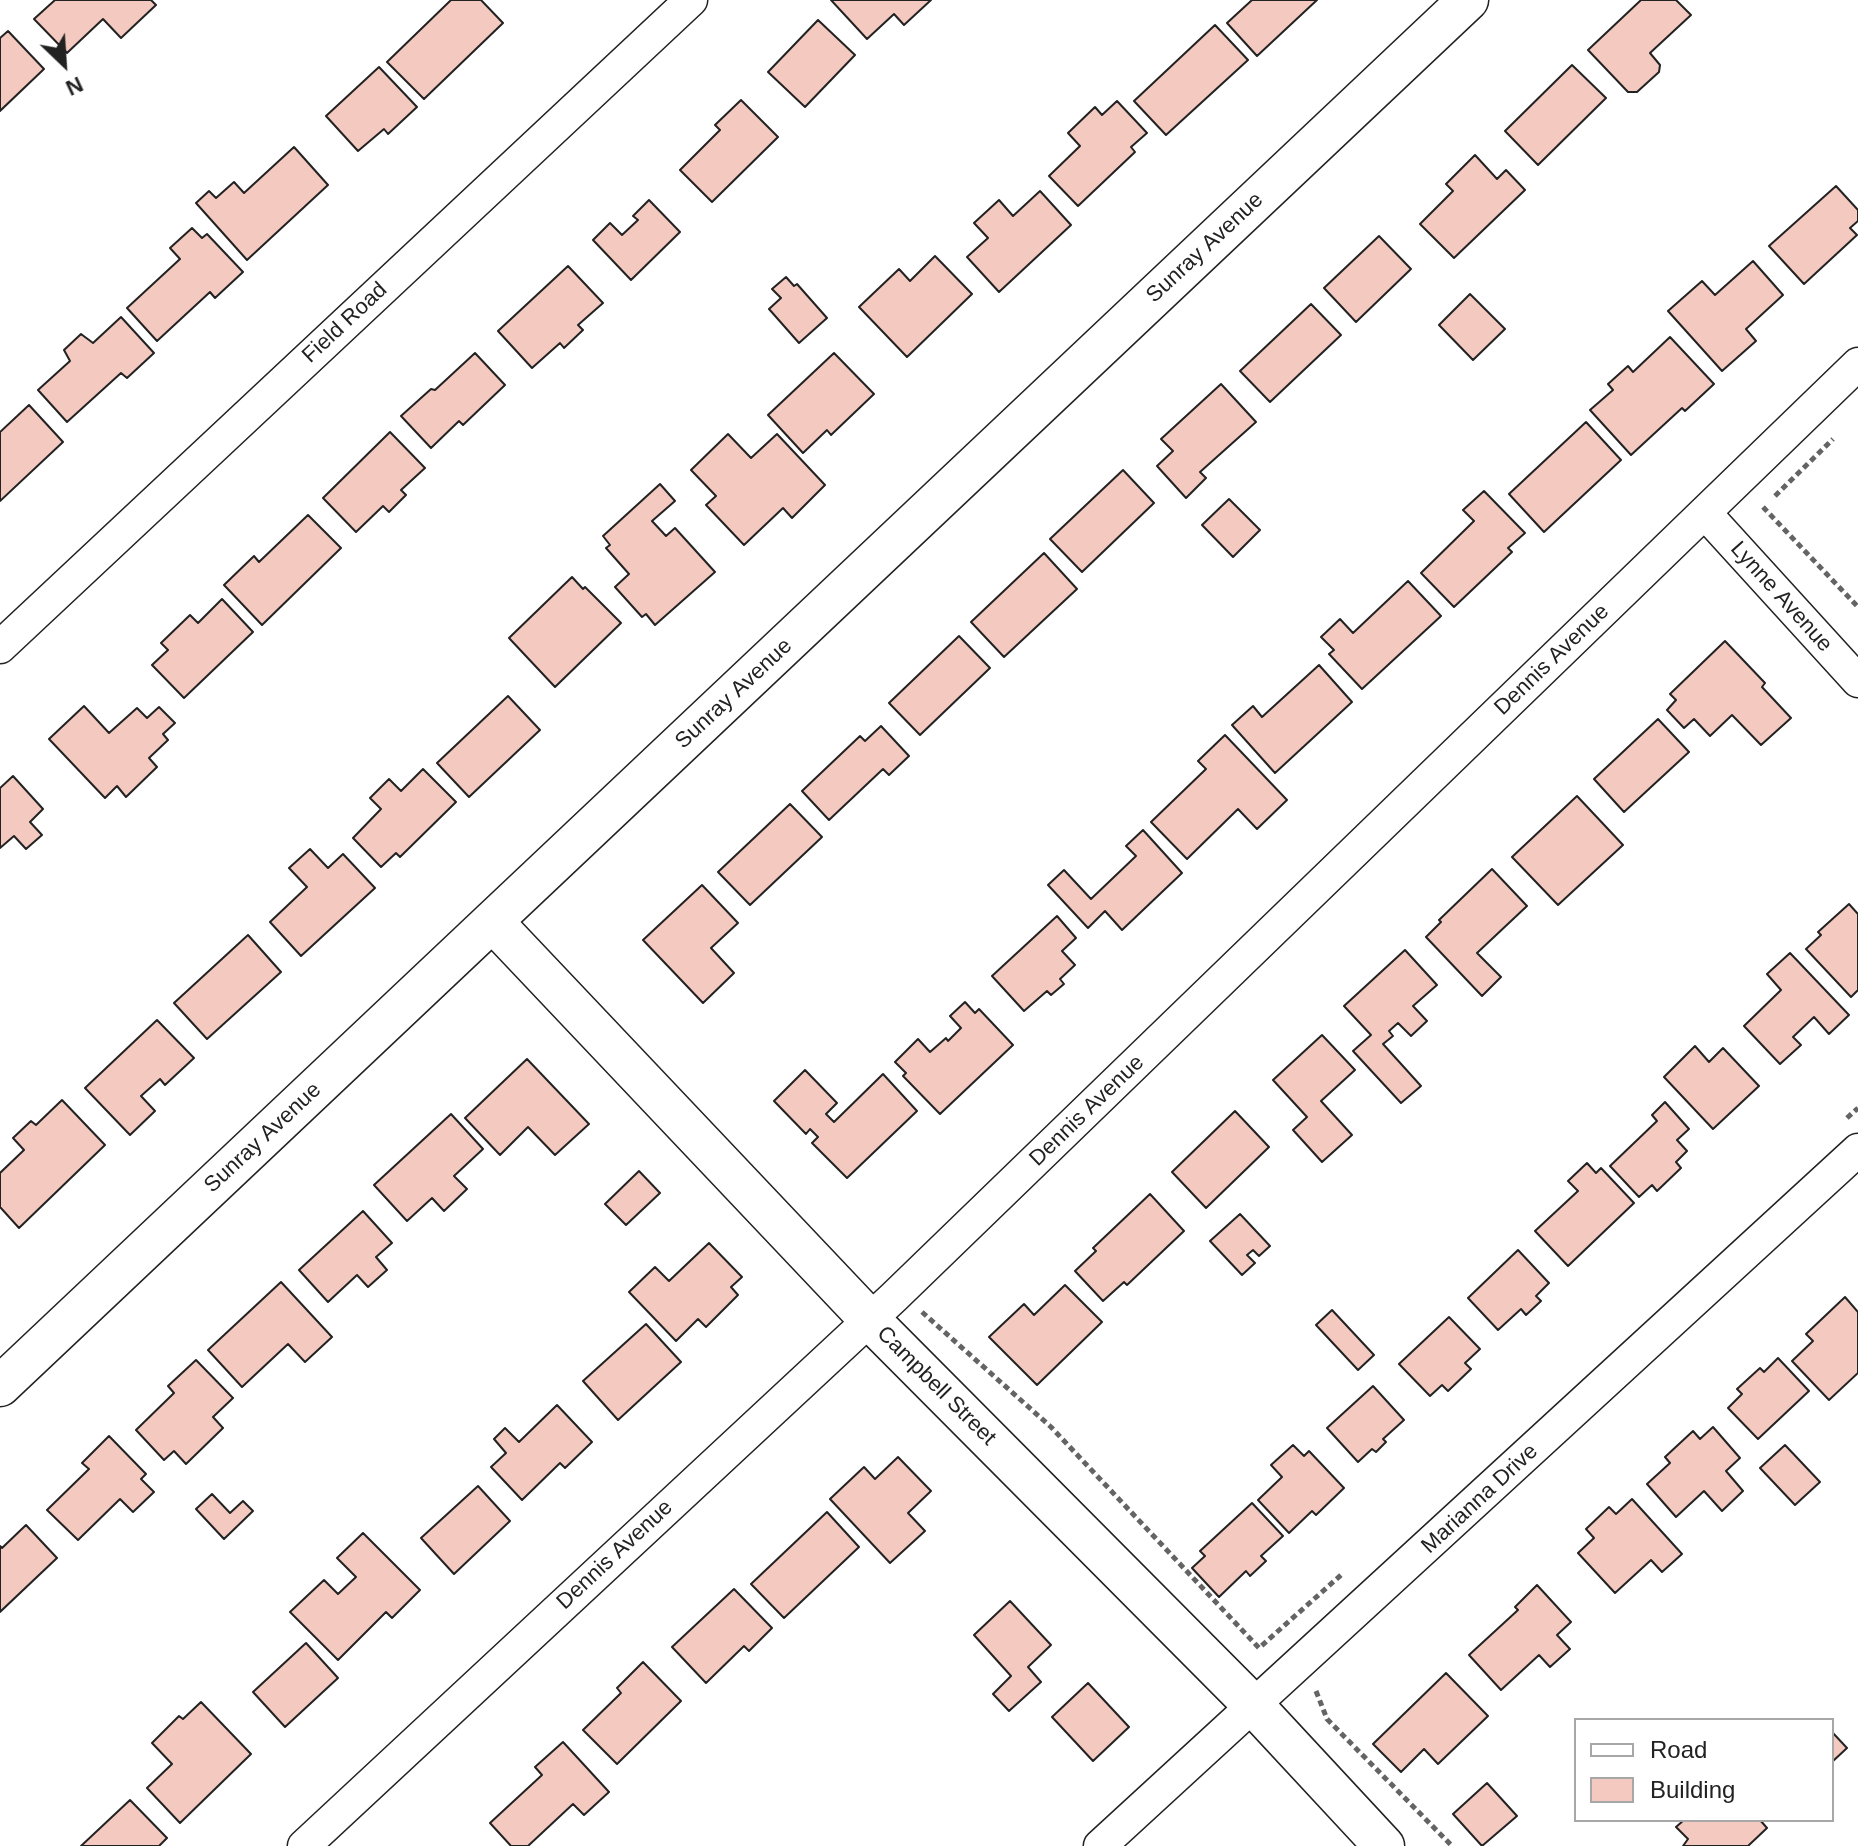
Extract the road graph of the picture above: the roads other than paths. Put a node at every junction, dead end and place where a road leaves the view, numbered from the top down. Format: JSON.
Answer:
{"nodes":[{"id":1,"x":691,"y":0,"type":"edge"},
{"id":2,"x":1468,"y":0,"type":"edge"},
{"id":3,"x":1858,"y":364,"type":"edge"},
{"id":4,"x":1705,"y":513,"type":"junction"},
{"id":5,"x":0,"y":647,"type":"edge"},
{"id":6,"x":1858,"y":681,"type":"edge"},
{"id":7,"x":493,"y":922,"type":"junction"},
{"id":8,"x":1847,"y":1139,"type":"edge"},
{"id":9,"x":869,"y":1319,"type":"junction"},
{"id":10,"x":0,"y":1386,"type":"edge"},
{"id":11,"x":1254,"y":1706,"type":"junction"},
{"id":12,"x":304,"y":1846,"type":"edge"},
{"id":13,"x":1100,"y":1846,"type":"edge"},
{"id":14,"x":1384,"y":1846,"type":"edge"}],
"edges":[{"from":1,"to":5,"type":"street","name":"Field Road"},
{"from":2,"to":7,"type":"street","name":"Sunray Avenue"},
{"from":3,"to":4,"type":"street","name":"Dennis Avenue"},
{"from":4,"to":6,"type":"street","name":"Lynne Avenue"},
{"from":4,"to":9,"type":"street","name":"Dennis Avenue"},
{"from":7,"to":9,"type":"street","name":"Campbell Street"},
{"from":7,"to":10,"type":"street","name":"Sunray Avenue"},
{"from":8,"to":11,"type":"street","name":"Marianna Drive"},
{"from":9,"to":11,"type":"street","name":"Campbell Street"},
{"from":9,"to":12,"type":"street","name":"Dennis Avenue"},
{"from":11,"to":13,"type":"street","name":"Marianna Drive"},
{"from":11,"to":14,"type":"street","name":"Campbell Street"}]}
